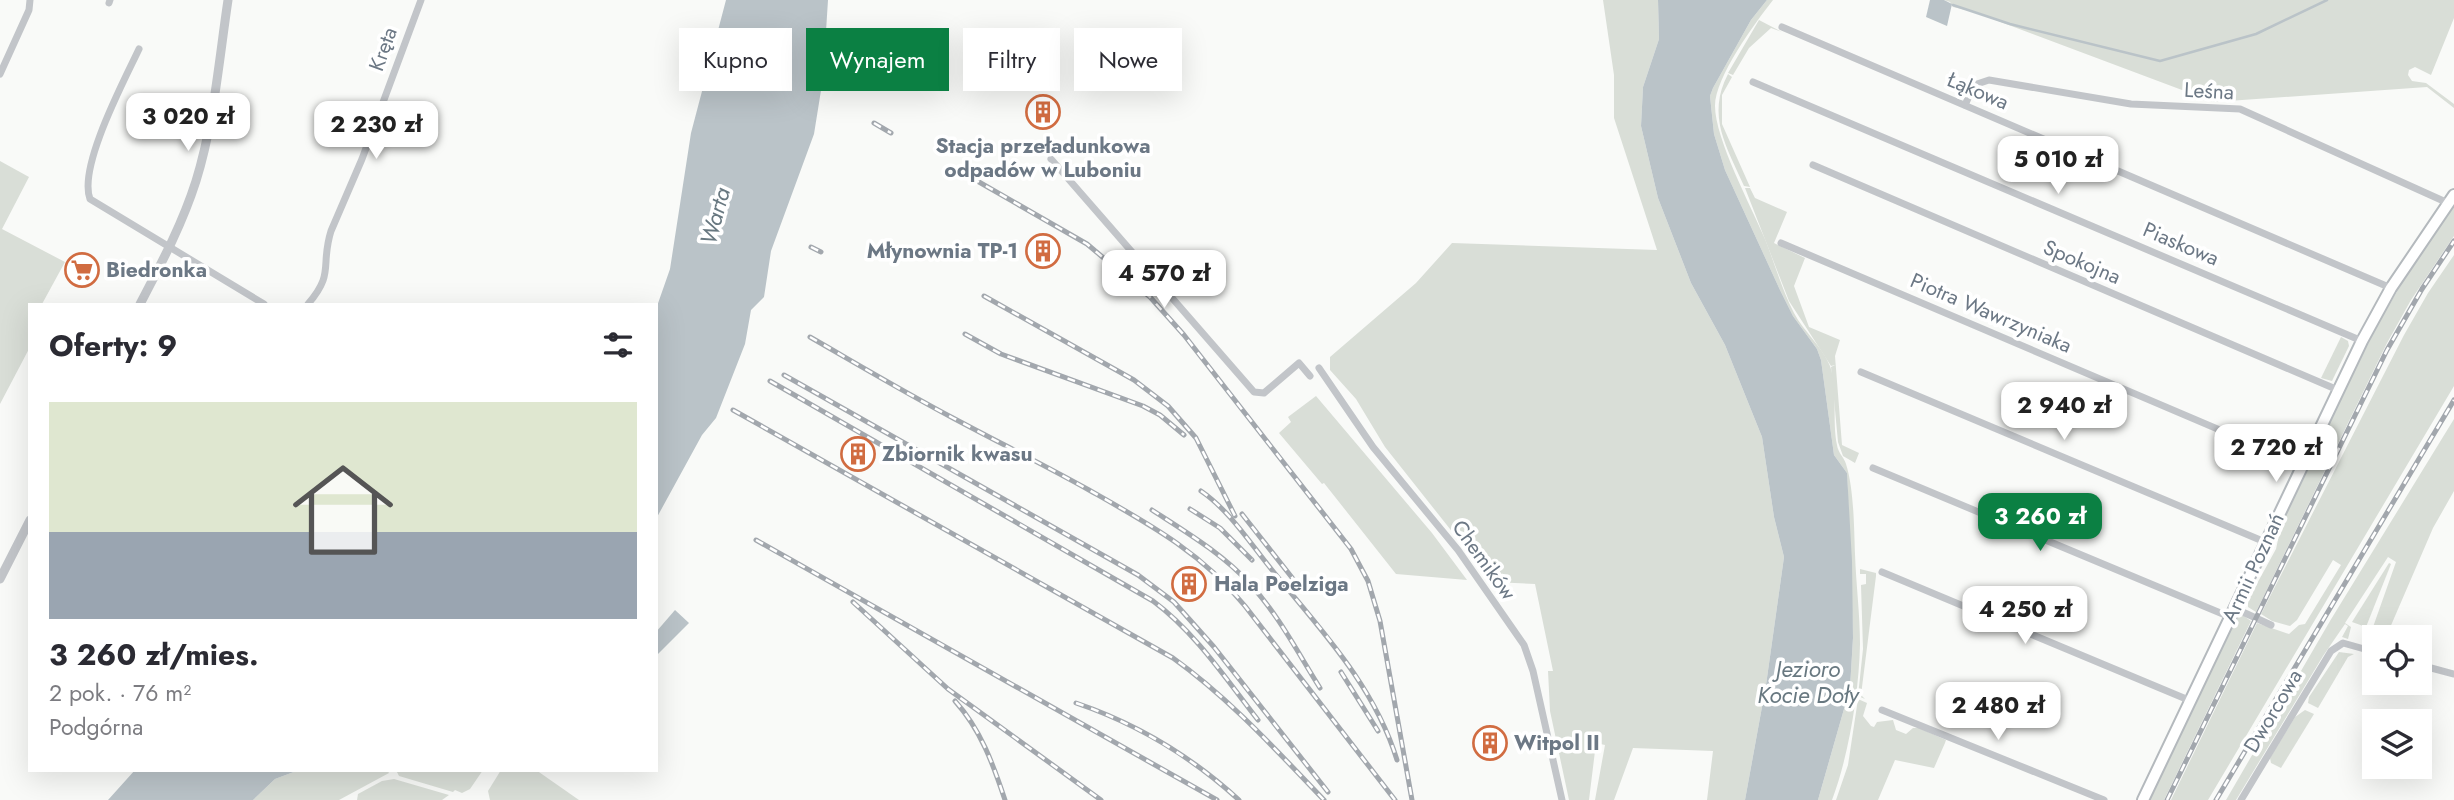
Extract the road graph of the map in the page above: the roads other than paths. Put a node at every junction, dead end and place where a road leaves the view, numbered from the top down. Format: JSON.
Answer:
{"nodes":[{"id":1,"x":30,"y":0,"type":"edge"},
{"id":2,"x":228,"y":0,"type":"edge"},
{"id":3,"x":421,"y":0,"type":"edge"},
{"id":4,"x":1782,"y":27,"type":"dead end"},
{"id":5,"x":139,"y":50,"type":"dead end"},
{"id":6,"x":0,"y":74,"type":"edge"},
{"id":7,"x":1753,"y":82,"type":"dead end"},
{"id":8,"x":1965,"y":105,"type":"junction"},
{"id":9,"x":1051,"y":159,"type":"dead end"},
{"id":10,"x":1813,"y":165,"type":"dead end"},
{"id":11,"x":2451,"y":199,"type":"edge"},
{"id":12,"x":1781,"y":243,"type":"dead end"},
{"id":13,"x":170,"y":246,"type":"junction"},
{"id":14,"x":2391,"y":288,"type":"junction"},
{"id":15,"x":141,"y":303,"type":"edge"},
{"id":16,"x":262,"y":303,"type":"edge"},
{"id":17,"x":308,"y":303,"type":"edge"},
{"id":18,"x":2362,"y":341,"type":"junction"},
{"id":19,"x":1319,"y":368,"type":"dead end"},
{"id":20,"x":1861,"y":372,"type":"dead end"},
{"id":21,"x":1310,"y":376,"type":"dead end"},
{"id":22,"x":2338,"y":390,"type":"junction"},
{"id":23,"x":2302,"y":465,"type":"junction"},
{"id":24,"x":1873,"y":468,"type":"dead end"},
{"id":25,"x":28,"y":524,"type":"edge"},
{"id":26,"x":2265,"y":542,"type":"junction"},
{"id":27,"x":1882,"y":572,"type":"dead end"},
{"id":28,"x":1,"y":573,"type":"edge"},
{"id":29,"x":2232,"y":612,"type":"junction"},
{"id":30,"x":2271,"y":625,"type":"dead end"},
{"id":31,"x":2362,"y":649,"type":"edge"},
{"id":32,"x":2432,"y":668,"type":"edge"},
{"id":33,"x":2454,"y":674,"type":"edge"},
{"id":34,"x":2191,"y":701,"type":"junction"},
{"id":35,"x":1882,"y":710,"type":"dead end"},
{"id":36,"x":1562,"y":800,"type":"edge"},
{"id":37,"x":2104,"y":800,"type":"edge"},
{"id":38,"x":2143,"y":800,"type":"edge"},
{"id":39,"x":2241,"y":800,"type":"edge"}],
"edges":[{"from":1,"to":6,"type":"street"},
{"from":2,"to":13,"type":"street"},
{"from":3,"to":17,"type":"street","name":"Kręta"},
{"from":4,"to":8,"type":"street","name":"Łąkowa"},
{"from":5,"to":13,"type":"street"},
{"from":7,"to":18,"type":"street","name":"Piaskowa"},
{"from":8,"to":11,"type":"street","name":"Leśna"},
{"from":8,"to":14,"type":"street","name":"Łąkowa"},
{"from":9,"to":21,"type":"street"},
{"from":10,"to":22,"type":"street","name":"Spokojna"},
{"from":11,"to":14,"type":"main road","name":"Armii Poznań"},
{"from":12,"to":23,"type":"street","name":"Piotra Wawrzyniaka"},
{"from":13,"to":15,"type":"street"},
{"from":13,"to":16,"type":"street"},
{"from":14,"to":18,"type":"main road","name":"Armii Poznań"},
{"from":18,"to":22,"type":"main road","name":"Armii Poznań"},
{"from":19,"to":36,"type":"street","name":"Chemików"},
{"from":20,"to":26,"type":"street"},
{"from":22,"to":23,"type":"main road","name":"Armii Poznań"},
{"from":23,"to":26,"type":"main road","name":"Armii Poznań"},
{"from":24,"to":29,"type":"street"},
{"from":25,"to":28,"type":"street"},
{"from":26,"to":29,"type":"main road","name":"Armii Poznań"},
{"from":27,"to":34,"type":"street"},
{"from":29,"to":30,"type":"street"},
{"from":29,"to":34,"type":"main road","name":"Armii Poznań"},
{"from":31,"to":39,"type":"street","name":"Dworcowa"},
{"from":32,"to":33,"type":"street"},
{"from":34,"to":38,"type":"main road","name":"Armii Poznań"},
{"from":35,"to":37,"type":"street"}]}
